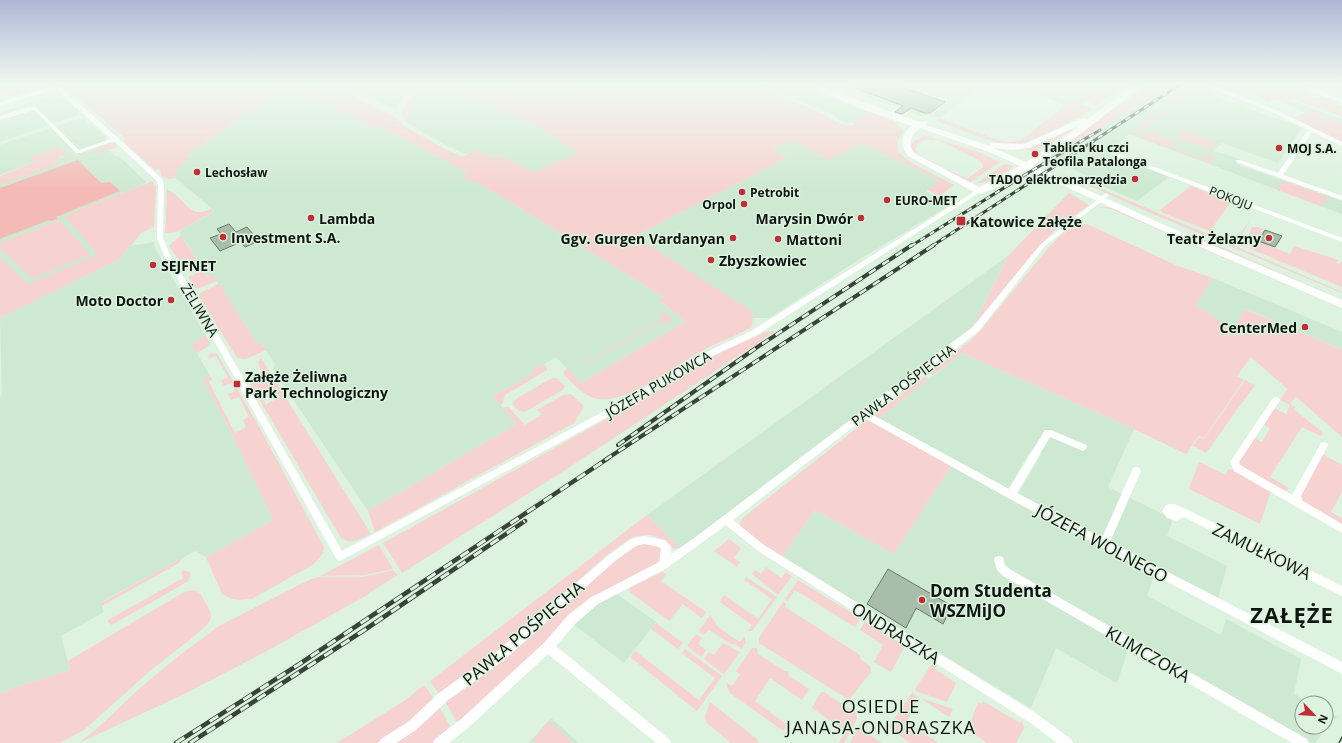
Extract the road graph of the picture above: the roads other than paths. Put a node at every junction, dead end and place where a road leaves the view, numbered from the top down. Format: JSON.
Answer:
{"nodes":[{"id":1,"x":45,"y":119,"type":"edge"},
{"id":2,"x":93,"y":119,"type":"edge"},
{"id":3,"x":894,"y":119,"type":"edge"},
{"id":4,"x":898,"y":119,"type":"edge"},
{"id":5,"x":1086,"y":119,"type":"edge"},
{"id":6,"x":1095,"y":119,"type":"edge"},
{"id":7,"x":1290,"y":119,"type":"edge"},
{"id":8,"x":1311,"y":129,"type":"junction"},
{"id":9,"x":920,"y":131,"type":"junction"},
{"id":10,"x":116,"y":139,"type":"junction"},
{"id":11,"x":1342,"y":144,"type":"edge"},
{"id":12,"x":993,"y":145,"type":"junction"},
{"id":13,"x":1120,"y":156,"type":"dead end"},
{"id":14,"x":1238,"y":161,"type":"dead end"},
{"id":15,"x":1279,"y":176,"type":"junction"},
{"id":16,"x":955,"y":179,"type":"junction"},
{"id":17,"x":979,"y":191,"type":"junction"},
{"id":18,"x":1103,"y":197,"type":"junction"},
{"id":19,"x":967,"y":198,"type":"junction"},
{"id":20,"x":1342,"y":198,"type":"edge"},
{"id":21,"x":1342,"y":240,"type":"edge"},
{"id":22,"x":1342,"y":296,"type":"edge"},
{"id":23,"x":1342,"y":304,"type":"edge"},
{"id":24,"x":1276,"y":400,"type":"dead end"},
{"id":25,"x":864,"y":414,"type":"junction"},
{"id":26,"x":1324,"y":445,"type":"dead end"},
{"id":27,"x":1083,"y":447,"type":"dead end"},
{"id":28,"x":1136,"y":471,"type":"dead end"},
{"id":29,"x":1011,"y":495,"type":"junction"},
{"id":30,"x":1299,"y":504,"type":"junction"},
{"id":31,"x":1183,"y":512,"type":"dead end"},
{"id":32,"x":728,"y":519,"type":"junction"},
{"id":33,"x":1342,"y":530,"type":"edge"},
{"id":34,"x":1104,"y":544,"type":"junction"},
{"id":35,"x":666,"y":547,"type":"junction"},
{"id":36,"x":680,"y":554,"type":"junction"},
{"id":37,"x":340,"y":557,"type":"joint"},
{"id":38,"x":999,"y":560,"type":"dead end"},
{"id":39,"x":663,"y":565,"type":"junction"},
{"id":40,"x":1342,"y":591,"type":"edge"},
{"id":41,"x":548,"y":646,"type":"junction"},
{"id":42,"x":1342,"y":668,"type":"edge"},
{"id":43,"x":443,"y":742,"type":"edge"},
{"id":44,"x":385,"y":743,"type":"edge"},
{"id":45,"x":665,"y":743,"type":"edge"},
{"id":46,"x":1067,"y":743,"type":"edge"},
{"id":47,"x":1303,"y":743,"type":"edge"}],
"edges":[{"from":1,"to":10,"type":"street"},
{"from":2,"to":10,"type":"street","name":"ŻELIWNA"},
{"from":3,"to":9,"type":"main road"},
{"from":4,"to":9,"type":"main road"},
{"from":5,"to":12,"type":"main road"},
{"from":6,"to":17,"type":"main road","name":"JÓZEFA PUKOWCA"},
{"from":7,"to":8,"type":"street"},
{"from":8,"to":11,"type":"street"},
{"from":8,"to":15,"type":"street"},
{"from":9,"to":12,"type":"main road"},
{"from":9,"to":16,"type":"main road"},
{"from":9,"to":18,"type":"main road"},
{"from":10,"to":37,"type":"street","name":"ŻELIWNA"},
{"from":12,"to":18,"type":"main road"},
{"from":13,"to":21,"type":"street","name":"POKOJU"},
{"from":14,"to":15,"type":"street"},
{"from":15,"to":20,"type":"street"},
{"from":16,"to":17,"type":"main road"},
{"from":16,"to":19,"type":"street"},
{"from":17,"to":19,"type":"street","name":"JÓZEFA PUKOWCA"},
{"from":18,"to":22,"type":"main road"},
{"from":18,"to":23,"type":"main road"},
{"from":18,"to":25,"type":"street","name":"PAWŁA POŚPIECHA"},
{"from":19,"to":37,"type":"street","name":"JÓZEFA PUKOWCA"},
{"from":24,"to":30,"type":"street"},
{"from":25,"to":29,"type":"street","name":"JÓZEFA WOLNEGO"},
{"from":25,"to":32,"type":"street","name":"PAWŁA POŚPIECHA"},
{"from":26,"to":30,"type":"street"},
{"from":27,"to":29,"type":"street"},
{"from":28,"to":34,"type":"street"},
{"from":29,"to":34,"type":"street","name":"JÓZEFA WOLNEGO"},
{"from":30,"to":33,"type":"street"},
{"from":31,"to":40,"type":"street","name":"ZAMUŁKOWA"},
{"from":32,"to":36,"type":"street","name":"PAWŁA POŚPIECHA"},
{"from":32,"to":46,"type":"street","name":"ONDRASZKA"},
{"from":34,"to":42,"type":"street","name":"JÓZEFA WOLNEGO"},
{"from":35,"to":36,"type":"street","name":"PAWŁA POŚPIECHA"},
{"from":35,"to":39,"type":"street"},
{"from":35,"to":44,"type":"street","name":"PAWŁA POŚPIECHA"},
{"from":36,"to":39,"type":"street","name":"PAWŁA POŚPIECHA"},
{"from":38,"to":47,"type":"street","name":"KLIMCZOKA"},
{"from":39,"to":41,"type":"street","name":"PAWŁA POŚPIECHA"},
{"from":41,"to":43,"type":"street","name":"PAWŁA POŚPIECHA"},
{"from":41,"to":45,"type":"street"}]}
